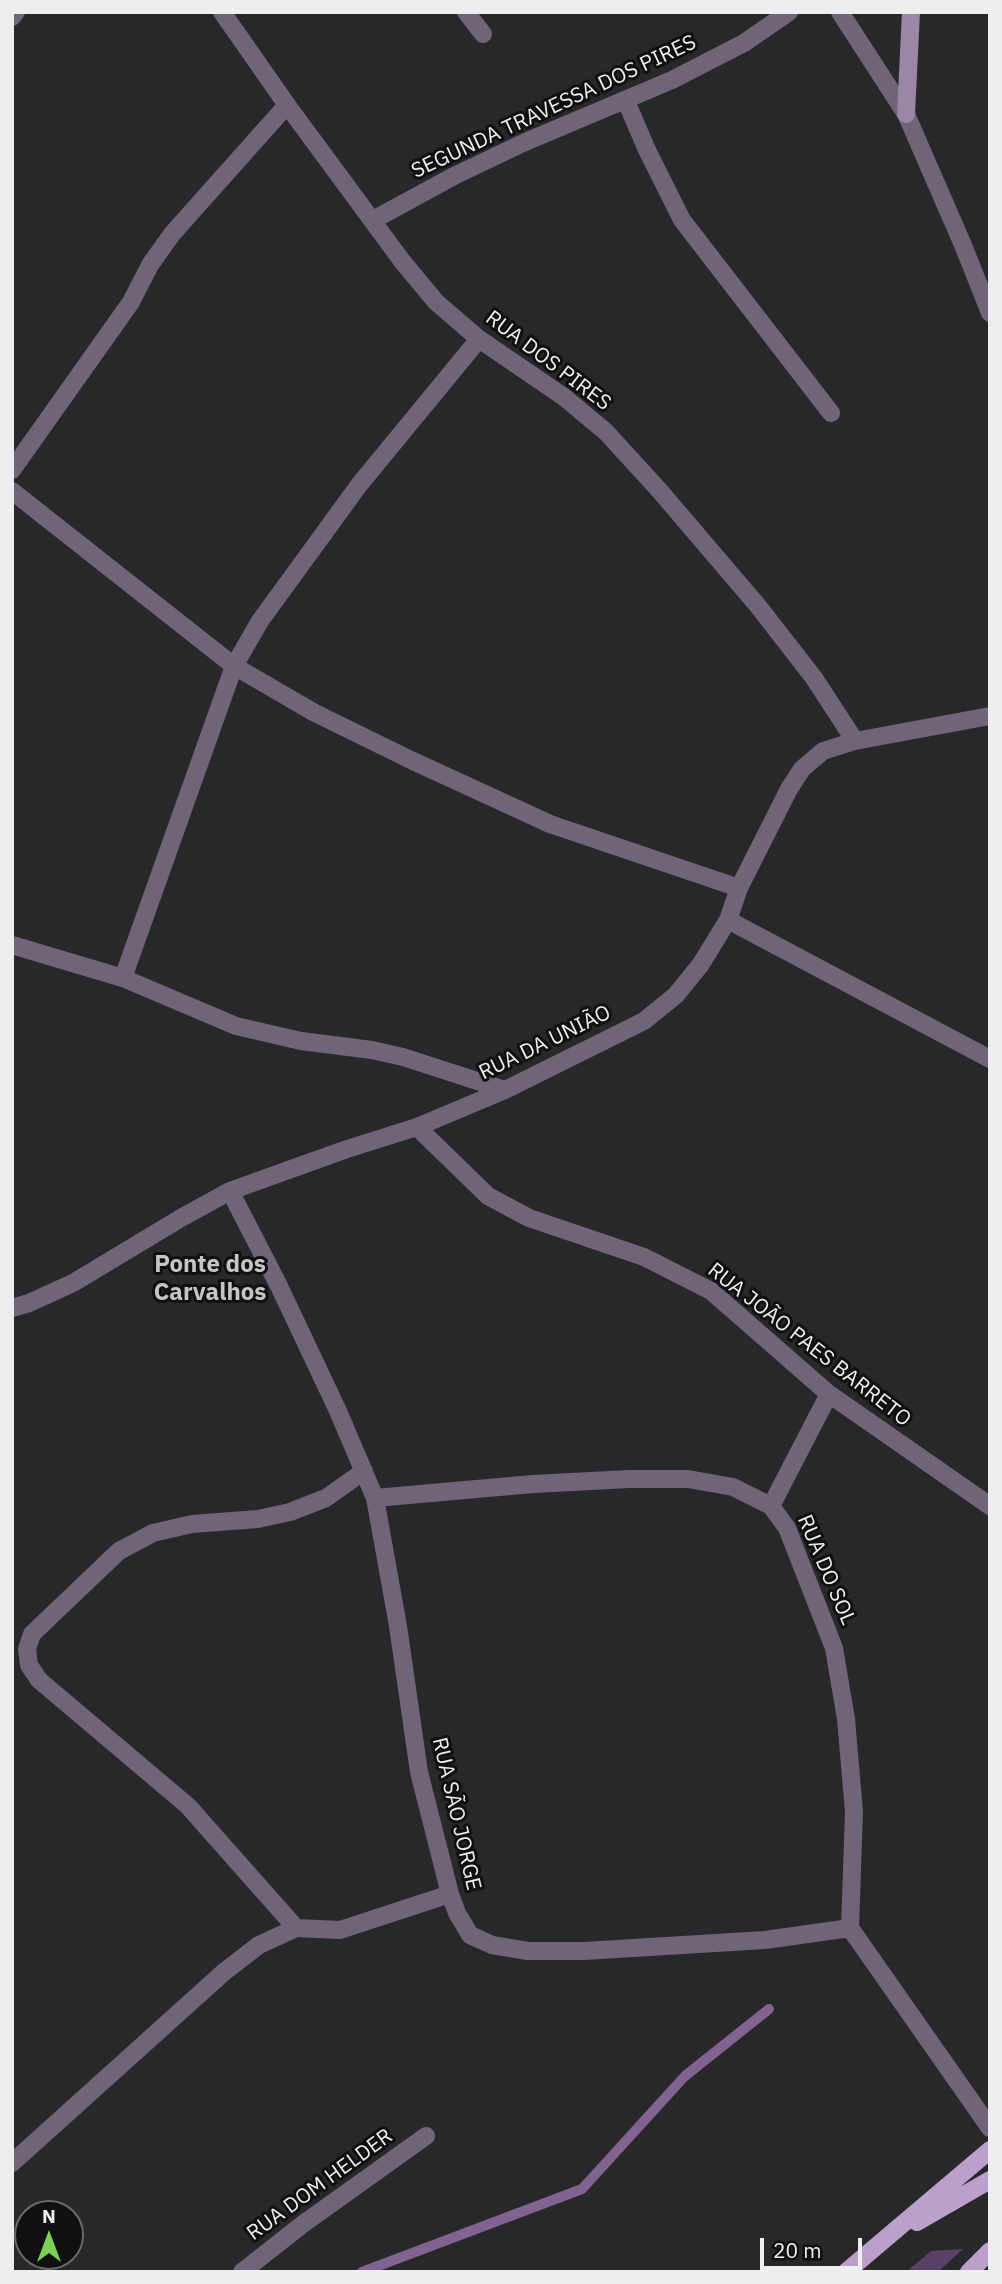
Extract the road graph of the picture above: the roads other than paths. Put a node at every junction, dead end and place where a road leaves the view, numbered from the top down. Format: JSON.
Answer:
{"nodes":[{"id":1,"x":16,"y":12,"type":"edge"},
{"id":2,"x":222,"y":12,"type":"edge"},
{"id":3,"x":466,"y":12,"type":"edge"},
{"id":4,"x":789,"y":12,"type":"edge"},
{"id":5,"x":840,"y":12,"type":"edge"},
{"id":6,"x":911,"y":12,"type":"edge"},
{"id":7,"x":12,"y":17,"type":"edge"},
{"id":8,"x":483,"y":34,"type":"dead end"},
{"id":9,"x":626,"y":101,"type":"junction"},
{"id":10,"x":286,"y":105,"type":"junction"},
{"id":11,"x":906,"y":114,"type":"junction"},
{"id":12,"x":373,"y":220,"type":"junction"},
{"id":13,"x":990,"y":313,"type":"edge"},
{"id":14,"x":480,"y":339,"type":"junction"},
{"id":15,"x":831,"y":413,"type":"dead end"},
{"id":16,"x":12,"y":470,"type":"edge"},
{"id":17,"x":12,"y":491,"type":"edge"},
{"id":18,"x":234,"y":666,"type":"junction"},
{"id":19,"x":990,"y":716,"type":"edge"},
{"id":20,"x":855,"y":741,"type":"junction"},
{"id":21,"x":739,"y":888,"type":"junction"},
{"id":22,"x":728,"y":920,"type":"junction"},
{"id":23,"x":12,"y":945,"type":"edge"},
{"id":24,"x":123,"y":978,"type":"junction"},
{"id":25,"x":990,"y":1059,"type":"edge"},
{"id":26,"x":505,"y":1090,"type":"junction"},
{"id":27,"x":417,"y":1127,"type":"junction"},
{"id":28,"x":230,"y":1191,"type":"junction"},
{"id":29,"x":12,"y":1308,"type":"edge"},
{"id":30,"x":829,"y":1394,"type":"junction"},
{"id":31,"x":365,"y":1472,"type":"junction"},
{"id":32,"x":375,"y":1498,"type":"junction"},
{"id":33,"x":771,"y":1506,"type":"junction"},
{"id":34,"x":990,"y":1506,"type":"edge"},
{"id":35,"x":450,"y":1894,"type":"junction"},
{"id":36,"x":296,"y":1928,"type":"junction"},
{"id":37,"x":850,"y":1928,"type":"junction"},
{"id":38,"x":990,"y":2128,"type":"edge"},
{"id":39,"x":426,"y":2136,"type":"dead end"},
{"id":40,"x":990,"y":2150,"type":"edge"},
{"id":41,"x":14,"y":2159,"type":"edge"},
{"id":42,"x":990,"y":2180,"type":"edge"},
{"id":43,"x":877,"y":2246,"type":"junction"},
{"id":44,"x":990,"y":2251,"type":"edge"},
{"id":45,"x":242,"y":2272,"type":"edge"},
{"id":46,"x":846,"y":2272,"type":"edge"},
{"id":47,"x":969,"y":2272,"type":"edge"}],
"edges":[{"from":1,"to":7,"type":"street"},
{"from":2,"to":10,"type":"street","name":"RUA DOS PIRES"},
{"from":3,"to":8,"type":"street"},
{"from":4,"to":9,"type":"street","name":"SEGUNDA TRAVESSA DOS PIRES"},
{"from":5,"to":11,"type":"street"},
{"from":6,"to":11,"type":"street"},
{"from":9,"to":12,"type":"street","name":"SEGUNDA TRAVESSA DOS PIRES"},
{"from":9,"to":15,"type":"street"},
{"from":10,"to":12,"type":"street","name":"RUA DOS PIRES"},
{"from":10,"to":16,"type":"street"},
{"from":11,"to":13,"type":"street"},
{"from":12,"to":14,"type":"street","name":"RUA DOS PIRES"},
{"from":14,"to":18,"type":"street"},
{"from":14,"to":20,"type":"street","name":"RUA DOS PIRES"},
{"from":17,"to":18,"type":"street"},
{"from":18,"to":21,"type":"street"},
{"from":18,"to":24,"type":"street"},
{"from":19,"to":20,"type":"street","name":"RUA DA UNIÃO"},
{"from":20,"to":21,"type":"street","name":"RUA DA UNIÃO"},
{"from":21,"to":22,"type":"street","name":"RUA DA UNIÃO"},
{"from":22,"to":25,"type":"street"},
{"from":22,"to":26,"type":"street","name":"RUA DA UNIÃO"},
{"from":23,"to":24,"type":"street"},
{"from":24,"to":26,"type":"street"},
{"from":26,"to":27,"type":"street","name":"RUA DA UNIÃO"},
{"from":27,"to":28,"type":"street","name":"RUA DA UNIÃO"},
{"from":27,"to":30,"type":"street","name":"RUA JOÃO PAES BARRETO"},
{"from":28,"to":29,"type":"street","name":"RUA DA UNIÃO"},
{"from":28,"to":31,"type":"street","name":"RUA SÃO JORGE"},
{"from":30,"to":33,"type":"street"},
{"from":30,"to":34,"type":"street","name":"RUA JOÃO PAES BARRETO"},
{"from":31,"to":32,"type":"street","name":"RUA SÃO JORGE"},
{"from":31,"to":36,"type":"street"},
{"from":32,"to":33,"type":"street","name":"RUA DO SOL"},
{"from":32,"to":35,"type":"street","name":"RUA SÃO JORGE"},
{"from":33,"to":37,"type":"street","name":"RUA DO SOL"},
{"from":35,"to":36,"type":"street"},
{"from":35,"to":37,"type":"street","name":"RUA SÃO JORGE"},
{"from":36,"to":41,"type":"street"},
{"from":37,"to":38,"type":"street"},
{"from":39,"to":45,"type":"street","name":"RUA DOM HELDER"},
{"from":40,"to":43,"type":"main road"},
{"from":42,"to":43,"type":"main road"},
{"from":43,"to":46,"type":"main road"},
{"from":44,"to":47,"type":"main road"}]}
